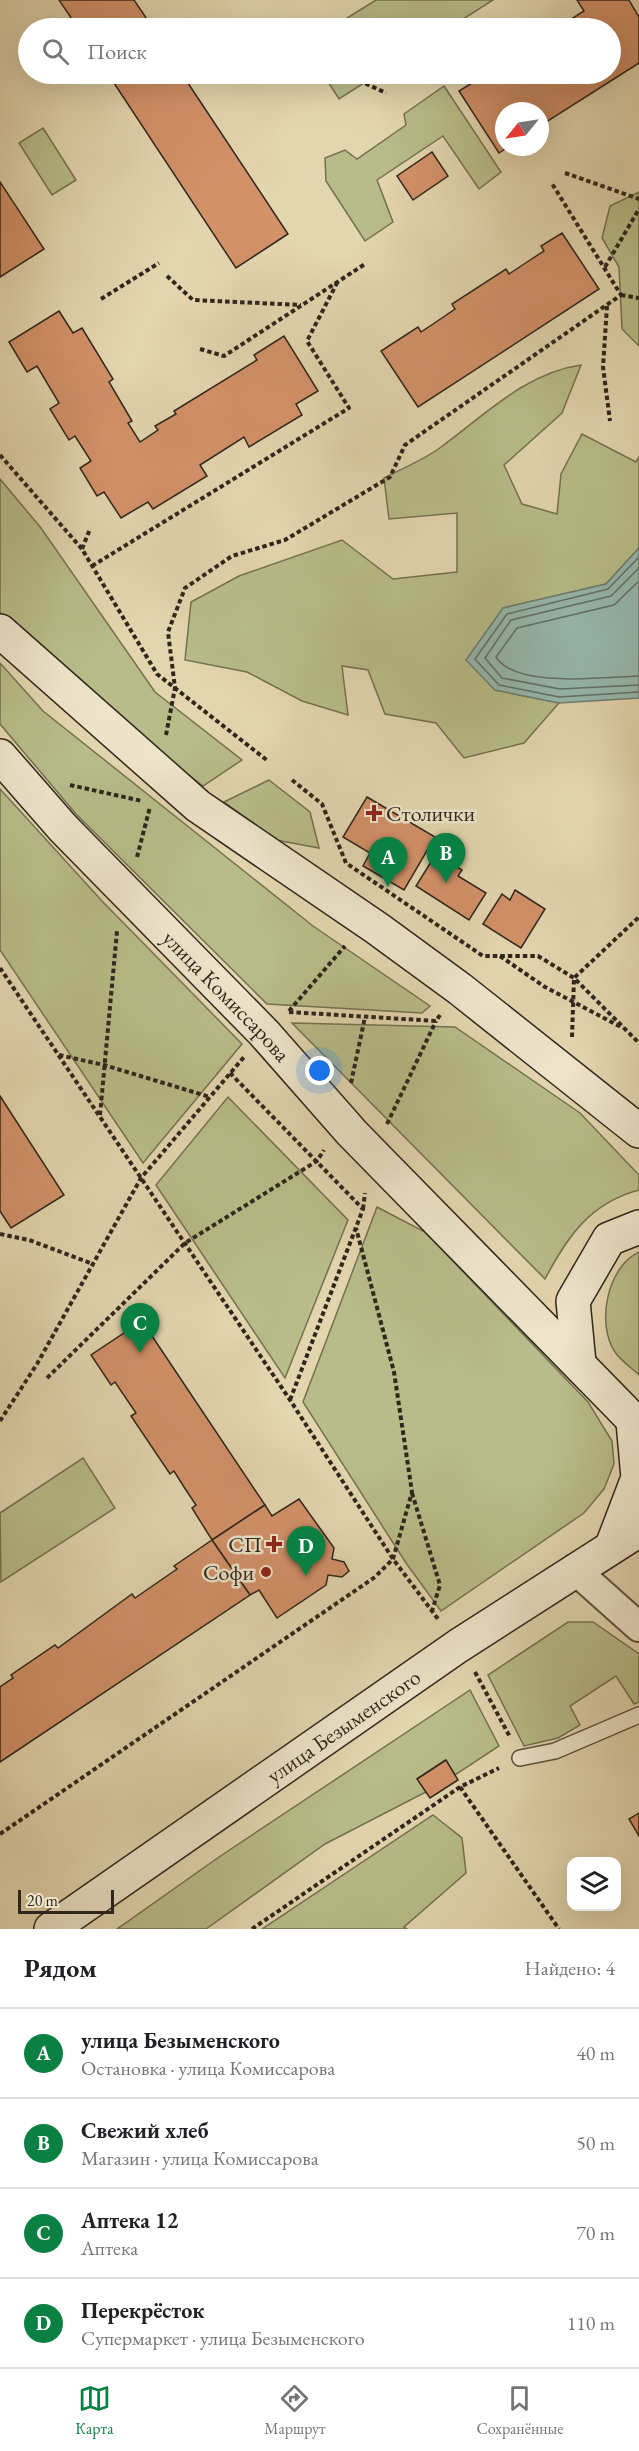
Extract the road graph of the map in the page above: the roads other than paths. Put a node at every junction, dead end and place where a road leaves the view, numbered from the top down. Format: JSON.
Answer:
{"nodes":[{"id":1,"x":0,"y":631,"type":"edge"},
{"id":2,"x":8,"y":764,"type":"edge"},
{"id":3,"x":639,"y":1131,"type":"edge"},
{"id":4,"x":639,"y":1227,"type":"edge"},
{"id":5,"x":579,"y":1363,"type":"junction"},
{"id":6,"x":636,"y":1424,"type":"edge"},
{"id":7,"x":626,"y":1538,"type":"edge"},
{"id":8,"x":574,"y":1569,"type":"junction"},
{"id":9,"x":639,"y":1627,"type":"edge"},
{"id":10,"x":639,"y":1715,"type":"edge"},
{"id":11,"x":520,"y":1758,"type":"road end"},
{"id":12,"x":51,"y":1929,"type":"edge"}],
"edges":[{"from":1,"to":3,"type":"main road"},
{"from":2,"to":5,"type":"main road","name":"улица Комиссарова"},
{"from":4,"to":5,"type":"main road"},
{"from":5,"to":6,"type":"main road","name":"улица Комиссарова"},
{"from":6,"to":7,"type":"main road"},
{"from":7,"to":8,"type":"main road","name":"улица Безыменского"},
{"from":8,"to":9,"type":"street"},
{"from":8,"to":12,"type":"main road","name":"улица Безыменского"},
{"from":10,"to":11,"type":"lane"}]}
